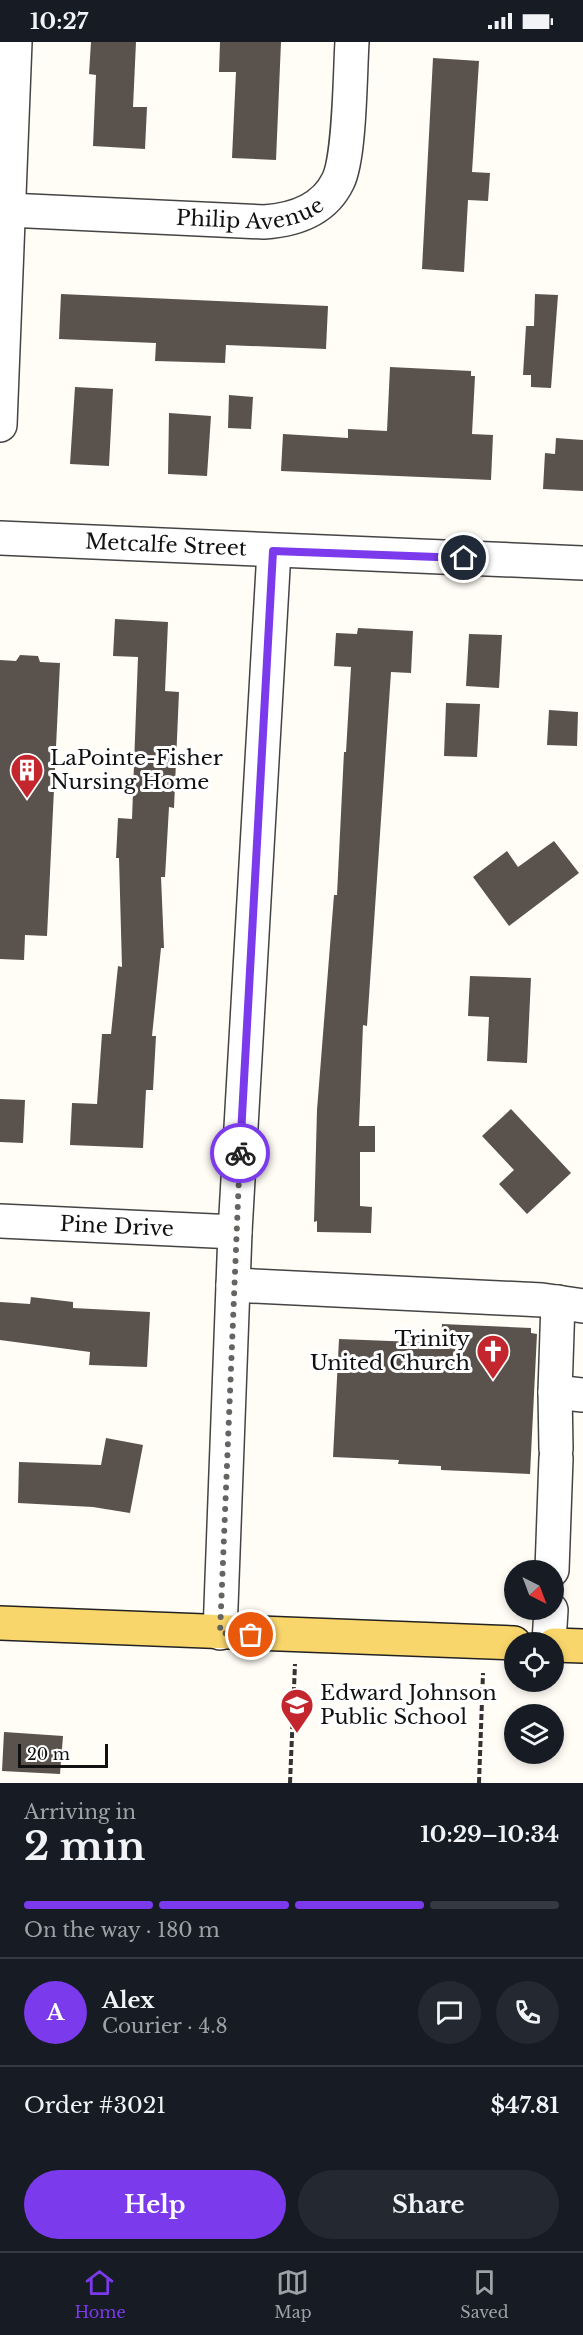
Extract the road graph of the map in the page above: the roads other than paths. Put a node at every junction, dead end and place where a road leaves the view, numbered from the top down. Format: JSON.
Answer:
{"nodes":[{"id":1,"x":15,"y":42,"type":"edge"},
{"id":2,"x":352,"y":42,"type":"edge"},
{"id":3,"x":8,"y":210,"type":"junction"},
{"id":4,"x":0,"y":425,"type":"edge"},
{"id":5,"x":0,"y":537,"type":"edge"},
{"id":6,"x":273,"y":551,"type":"junction"},
{"id":7,"x":583,"y":563,"type":"edge"},
{"id":8,"x":0,"y":1221,"type":"edge"},
{"id":9,"x":235,"y":1232,"type":"junction"},
{"id":10,"x":233,"y":1285,"type":"junction"},
{"id":11,"x":571,"y":1304,"type":"edge"},
{"id":12,"x":569,"y":1394,"type":"edge"},
{"id":13,"x":552,"y":1560,"type":"edge"},
{"id":14,"x":0,"y":1623,"type":"edge"},
{"id":15,"x":220,"y":1633,"type":"junction"},
{"id":16,"x":500,"y":1643,"type":"edge"},
{"id":17,"x":564,"y":1645,"type":"edge"},
{"id":18,"x":583,"y":1646,"type":"edge"}],
"edges":[{"from":1,"to":3,"type":"street"},
{"from":2,"to":3,"type":"street","name":"Philip Avenue"},
{"from":3,"to":4,"type":"street"},
{"from":5,"to":6,"type":"street","name":"Metcalfe Street"},
{"from":6,"to":7,"type":"street","name":"Metcalfe Street"},
{"from":6,"to":9,"type":"street"},
{"from":8,"to":9,"type":"street","name":"Pine Drive"},
{"from":9,"to":10,"type":"street"},
{"from":10,"to":11,"type":"street"},
{"from":10,"to":15,"type":"street"},
{"from":11,"to":12,"type":"street"},
{"from":12,"to":13,"type":"street"},
{"from":14,"to":15,"type":"main road"},
{"from":15,"to":16,"type":"main road"},
{"from":17,"to":18,"type":"main road"}]}
